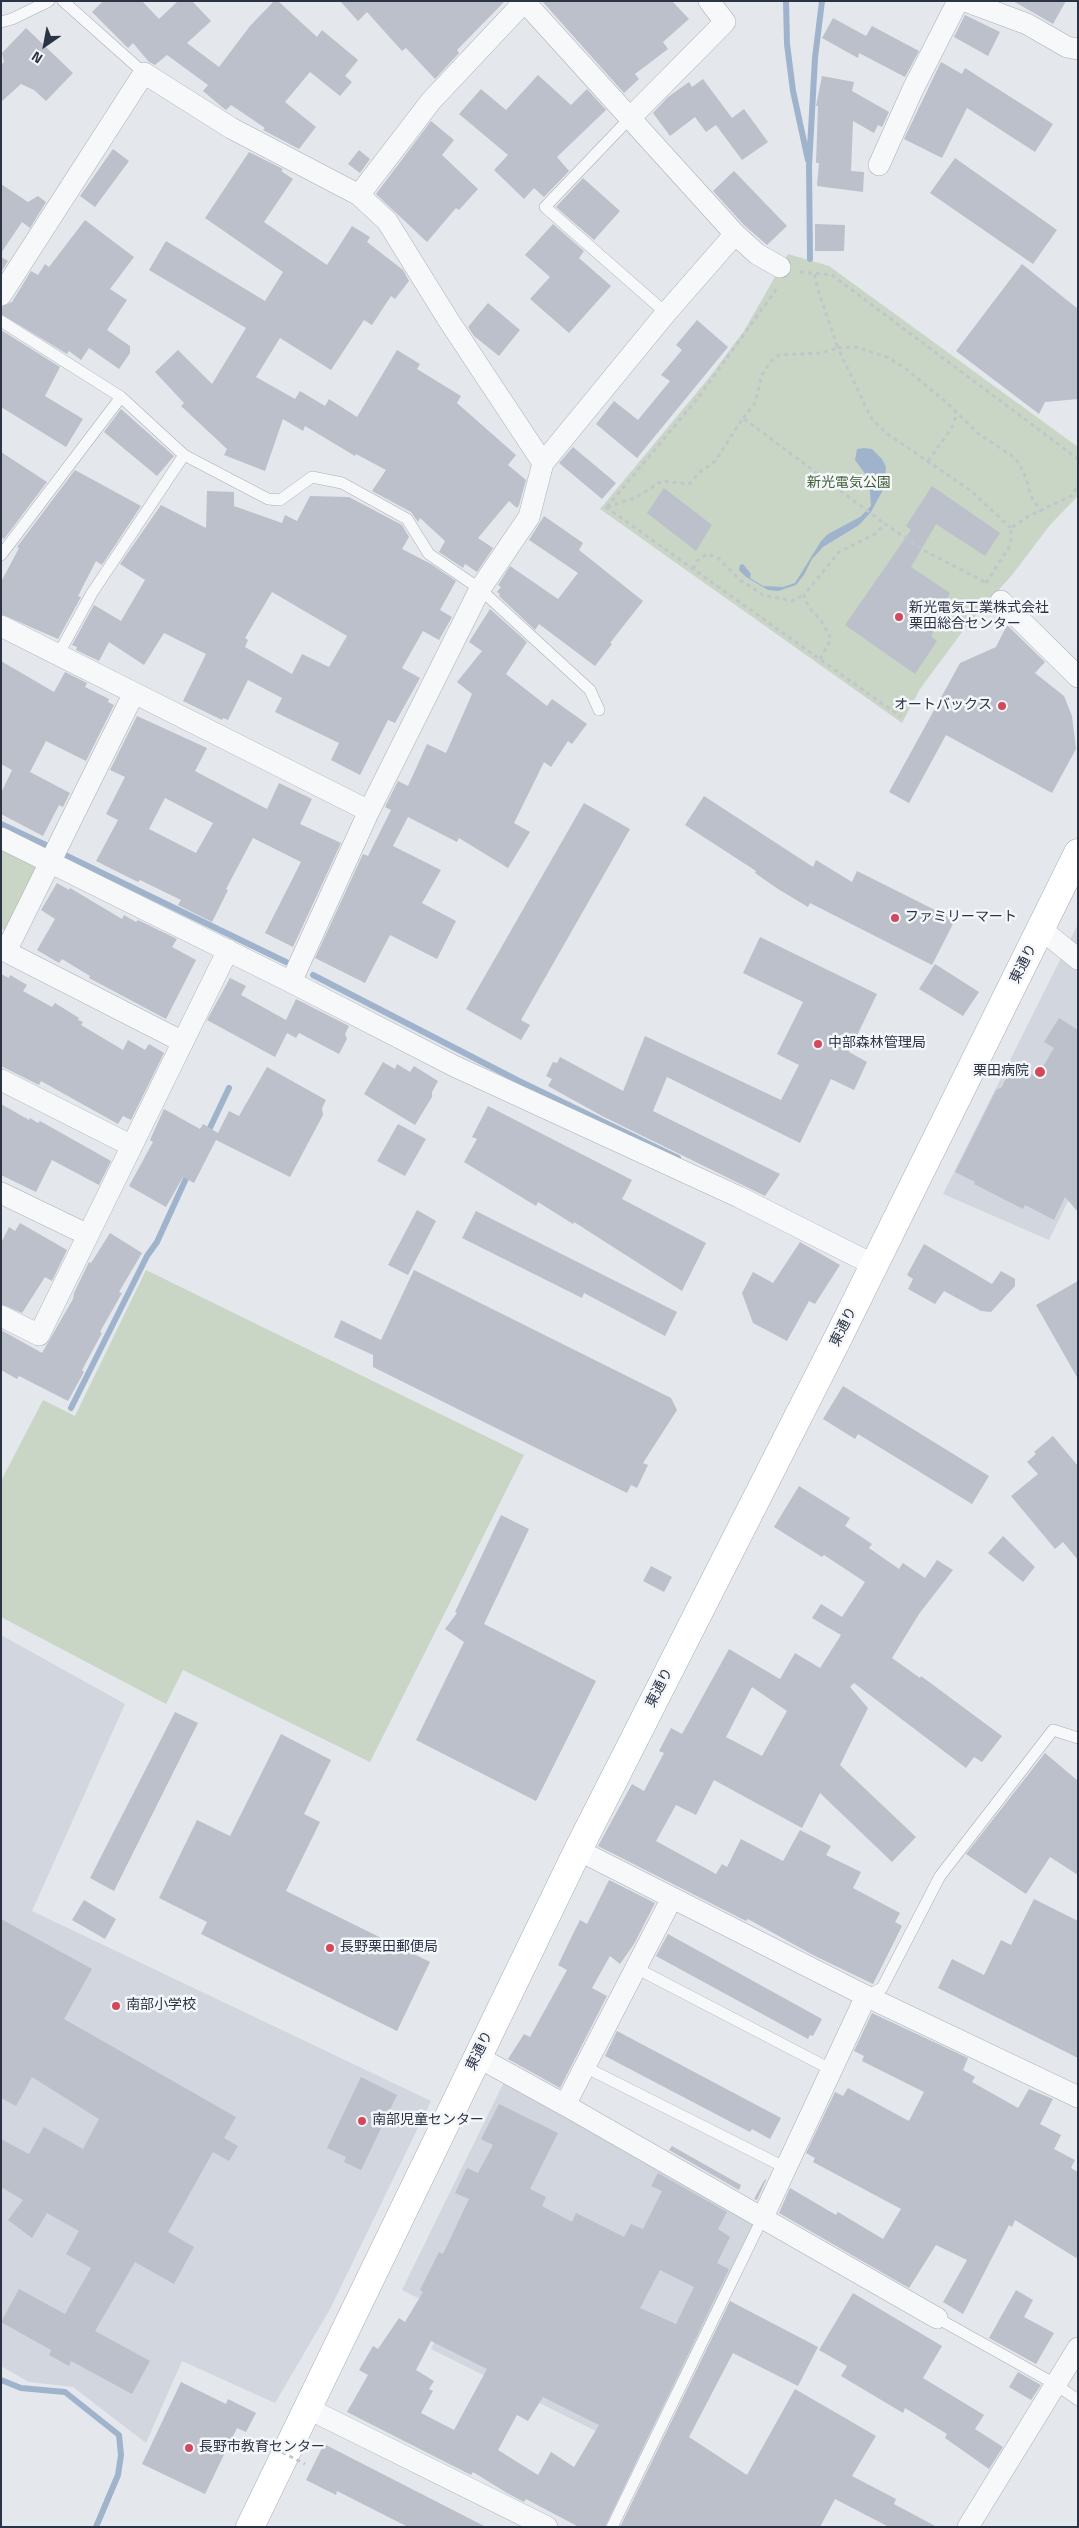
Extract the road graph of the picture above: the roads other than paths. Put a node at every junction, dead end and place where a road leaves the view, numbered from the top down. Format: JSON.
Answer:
{"nodes":[{"id":1,"x":49,"y":1,"type":"edge"},
{"id":2,"x":63,"y":1,"type":"edge"},
{"id":3,"x":709,"y":1,"type":"edge"},
{"id":4,"x":958,"y":1,"type":"edge"},
{"id":5,"x":965,"y":1,"type":"edge"},
{"id":6,"x":524,"y":2,"type":"edge"},
{"id":7,"x":1,"y":22,"type":"edge"},
{"id":8,"x":1078,"y":49,"type":"edge"},
{"id":9,"x":144,"y":73,"type":"junction"},
{"id":10,"x":629,"y":119,"type":"junction"},
{"id":11,"x":879,"y":165,"type":"dead end"},
{"id":12,"x":359,"y":195,"type":"junction"},
{"id":13,"x":735,"y":234,"type":"junction"},
{"id":14,"x":786,"y":273,"type":"road end"},
{"id":15,"x":1,"y":295,"type":"edge"},
{"id":16,"x":666,"y":313,"type":"junction"},
{"id":17,"x":1,"y":321,"type":"edge"},
{"id":18,"x":121,"y":397,"type":"junction"},
{"id":19,"x":184,"y":455,"type":"junction"},
{"id":20,"x":543,"y":463,"type":"junction"},
{"id":21,"x":2,"y":550,"type":"edge"},
{"id":22,"x":480,"y":589,"type":"junction"},
{"id":23,"x":1001,"y":601,"type":"road end"},
{"id":24,"x":1,"y":626,"type":"edge"},
{"id":25,"x":58,"y":655,"type":"junction"},
{"id":26,"x":1078,"y":677,"type":"edge"},
{"id":27,"x":134,"y":693,"type":"junction"},
{"id":28,"x":599,"y":710,"type":"dead end"},
{"id":29,"x":369,"y":811,"type":"junction"},
{"id":30,"x":1,"y":838,"type":"edge"},
{"id":31,"x":1078,"y":853,"type":"edge"},
{"id":32,"x":51,"y":861,"type":"junction"},
{"id":33,"x":1041,"y":929,"type":"junction"},
{"id":34,"x":4,"y":950,"type":"edge"},
{"id":35,"x":228,"y":950,"type":"junction"},
{"id":36,"x":1078,"y":959,"type":"edge"},
{"id":37,"x":291,"y":982,"type":"junction"},
{"id":38,"x":183,"y":1042,"type":"junction"},
{"id":39,"x":1,"y":1080,"type":"edge"},
{"id":40,"x":132,"y":1146,"type":"junction"},
{"id":41,"x":1,"y":1193,"type":"edge"},
{"id":42,"x":88,"y":1235,"type":"junction"},
{"id":43,"x":874,"y":1265,"type":"junction"},
{"id":44,"x":1,"y":1316,"type":"edge"},
{"id":45,"x":1078,"y":1738,"type":"edge"},
{"id":46,"x":578,"y":1850,"type":"junction"},
{"id":47,"x":672,"y":1898,"type":"junction"},
{"id":48,"x":636,"y":1968,"type":"junction"},
{"id":49,"x":866,"y":1996,"type":"junction"},
{"id":50,"x":478,"y":2057,"type":"junction"},
{"id":51,"x":585,"y":2067,"type":"junction"},
{"id":52,"x":832,"y":2070,"type":"junction"},
{"id":53,"x":1078,"y":2097,"type":"edge"},
{"id":54,"x":565,"y":2105,"type":"junction"},
{"id":55,"x":786,"y":2168,"type":"junction"},
{"id":56,"x":762,"y":2219,"type":"junction"},
{"id":57,"x":937,"y":2318,"type":"joint"},
{"id":58,"x":1078,"y":2348,"type":"edge"},
{"id":59,"x":1055,"y":2384,"type":"junction"},
{"id":60,"x":1078,"y":2400,"type":"edge"},
{"id":61,"x":307,"y":2408,"type":"junction"},
{"id":62,"x":250,"y":2527,"type":"edge"},
{"id":63,"x":547,"y":2527,"type":"edge"},
{"id":64,"x":612,"y":2527,"type":"edge"},
{"id":65,"x":968,"y":2527,"type":"edge"}],
"edges":[{"from":1,"to":7,"type":"lane"},
{"from":2,"to":9,"type":"lane"},
{"from":3,"to":10,"type":"street"},
{"from":4,"to":11,"type":"street"},
{"from":5,"to":8,"type":"street"},
{"from":6,"to":10,"type":"street"},
{"from":6,"to":12,"type":"street"},
{"from":9,"to":12,"type":"street"},
{"from":9,"to":15,"type":"street"},
{"from":10,"to":13,"type":"street"},
{"from":10,"to":16,"type":"lane"},
{"from":12,"to":20,"type":"street"},
{"from":13,"to":14,"type":"street"},
{"from":13,"to":16,"type":"street"},
{"from":16,"to":20,"type":"street"},
{"from":17,"to":18,"type":"lane"},
{"from":18,"to":19,"type":"lane"},
{"from":18,"to":21,"type":"lane"},
{"from":19,"to":22,"type":"lane"},
{"from":19,"to":25,"type":"lane"},
{"from":20,"to":22,"type":"street"},
{"from":22,"to":28,"type":"lane"},
{"from":22,"to":29,"type":"street"},
{"from":23,"to":26,"type":"street"},
{"from":24,"to":25,"type":"street"},
{"from":25,"to":27,"type":"street"},
{"from":27,"to":29,"type":"street"},
{"from":27,"to":32,"type":"street"},
{"from":29,"to":37,"type":"street"},
{"from":30,"to":32,"type":"street"},
{"from":31,"to":33,"type":"street","name":"東通り"},
{"from":32,"to":34,"type":"street"},
{"from":32,"to":35,"type":"street"},
{"from":33,"to":36,"type":"street"},
{"from":33,"to":43,"type":"street","name":"東通り"},
{"from":34,"to":38,"type":"street"},
{"from":35,"to":37,"type":"street"},
{"from":35,"to":38,"type":"street"},
{"from":37,"to":43,"type":"street"},
{"from":38,"to":40,"type":"street"},
{"from":39,"to":40,"type":"street"},
{"from":40,"to":42,"type":"street"},
{"from":41,"to":42,"type":"street"},
{"from":42,"to":44,"type":"street"},
{"from":43,"to":46,"type":"street","name":"東通り"},
{"from":45,"to":49,"type":"lane"},
{"from":46,"to":47,"type":"street"},
{"from":46,"to":50,"type":"street","name":"東通り"},
{"from":47,"to":48,"type":"street"},
{"from":47,"to":49,"type":"street"},
{"from":48,"to":51,"type":"street"},
{"from":48,"to":52,"type":"lane"},
{"from":49,"to":52,"type":"street"},
{"from":49,"to":53,"type":"street"},
{"from":50,"to":54,"type":"street"},
{"from":50,"to":61,"type":"street","name":"東通り"},
{"from":51,"to":54,"type":"street"},
{"from":51,"to":55,"type":"lane"},
{"from":52,"to":55,"type":"street"},
{"from":54,"to":56,"type":"street"},
{"from":55,"to":56,"type":"street"},
{"from":56,"to":57,"type":"street"},
{"from":56,"to":64,"type":"lane"},
{"from":57,"to":59,"type":"lane"},
{"from":58,"to":59,"type":"street"},
{"from":59,"to":60,"type":"lane"},
{"from":59,"to":65,"type":"street"},
{"from":61,"to":62,"type":"street","name":"東通り"},
{"from":61,"to":63,"type":"street"}]}
